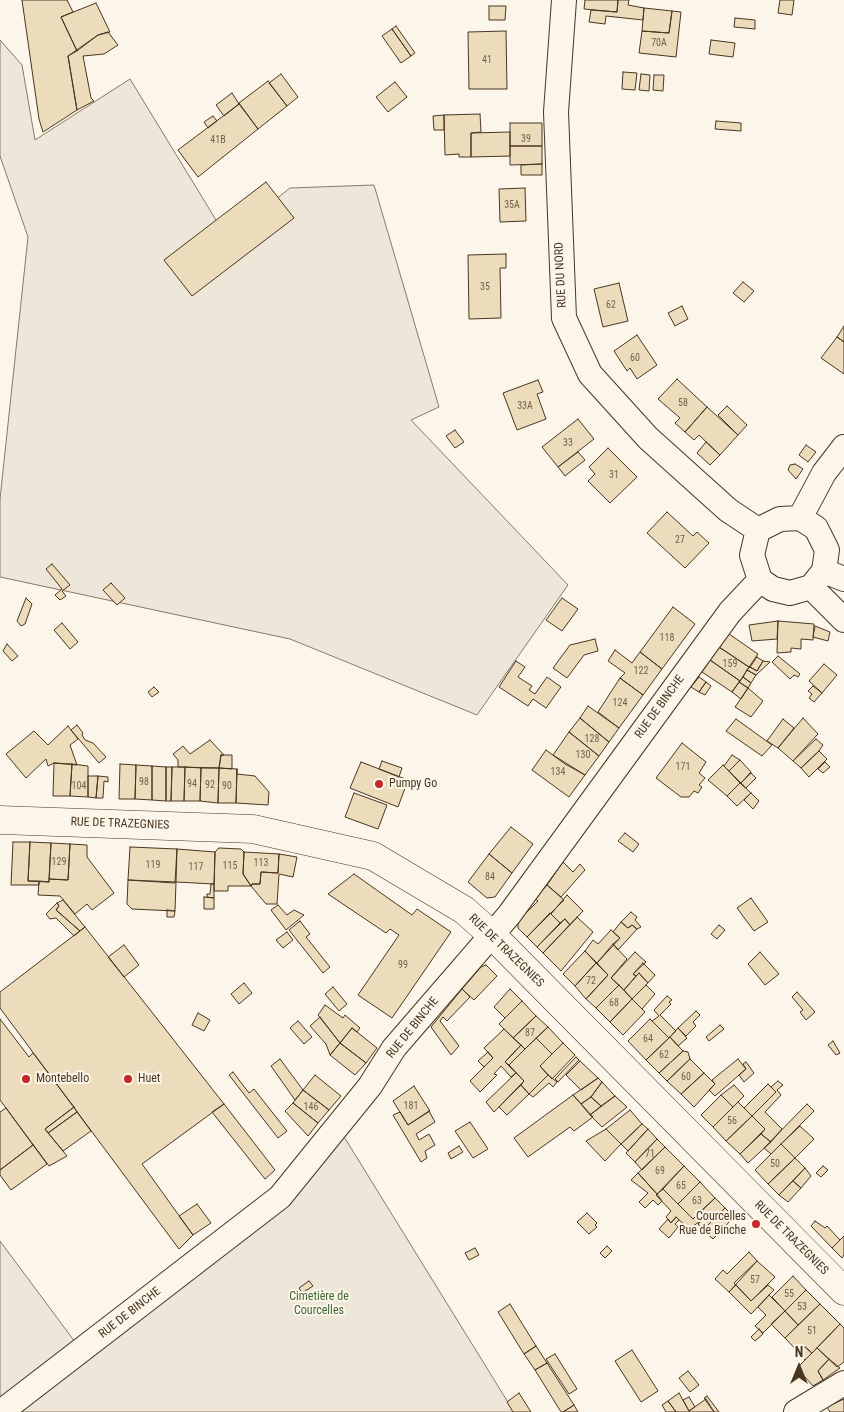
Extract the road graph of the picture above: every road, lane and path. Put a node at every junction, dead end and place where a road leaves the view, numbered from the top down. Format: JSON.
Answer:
{"nodes":[{"id":1,"x":564,"y":0,"type":"edge"},
{"id":2,"x":844,"y":446,"type":"edge"},
{"id":3,"x":800,"y":518,"type":"junction"},
{"id":4,"x":758,"y":530,"type":"junction"},
{"id":5,"x":826,"y":579,"type":"edge"},
{"id":6,"x":760,"y":580,"type":"junction"},
{"id":7,"x":844,"y":620,"type":"edge"},
{"id":8,"x":0,"y":820,"type":"edge"},
{"id":9,"x":492,"y":935,"type":"junction"},
{"id":10,"x":844,"y":1292,"type":"edge"},
{"id":11,"x":844,"y":1383,"type":"edge"},
{"id":12,"x":1,"y":1412,"type":"edge"},
{"id":13,"x":796,"y":1412,"type":"edge"}],
"edges":[{"from":1,"to":4,"type":"street","name":"RUE DU NORD"},
{"from":2,"to":3,"type":"street"},
{"from":3,"to":4,"type":"street"},
{"from":3,"to":5,"type":"street"},
{"from":4,"to":6,"type":"street"},
{"from":5,"to":6,"type":"street"},
{"from":5,"to":7,"type":"street"},
{"from":6,"to":9,"type":"street","name":"RUE DE BINCHE"},
{"from":8,"to":9,"type":"main road","name":"RUE DE TRAZEGNIES"},
{"from":9,"to":10,"type":"main road","name":"RUE DE TRAZEGNIES"},
{"from":9,"to":12,"type":"street","name":"RUE DE BINCHE"},
{"from":11,"to":13,"type":"street"}]}
